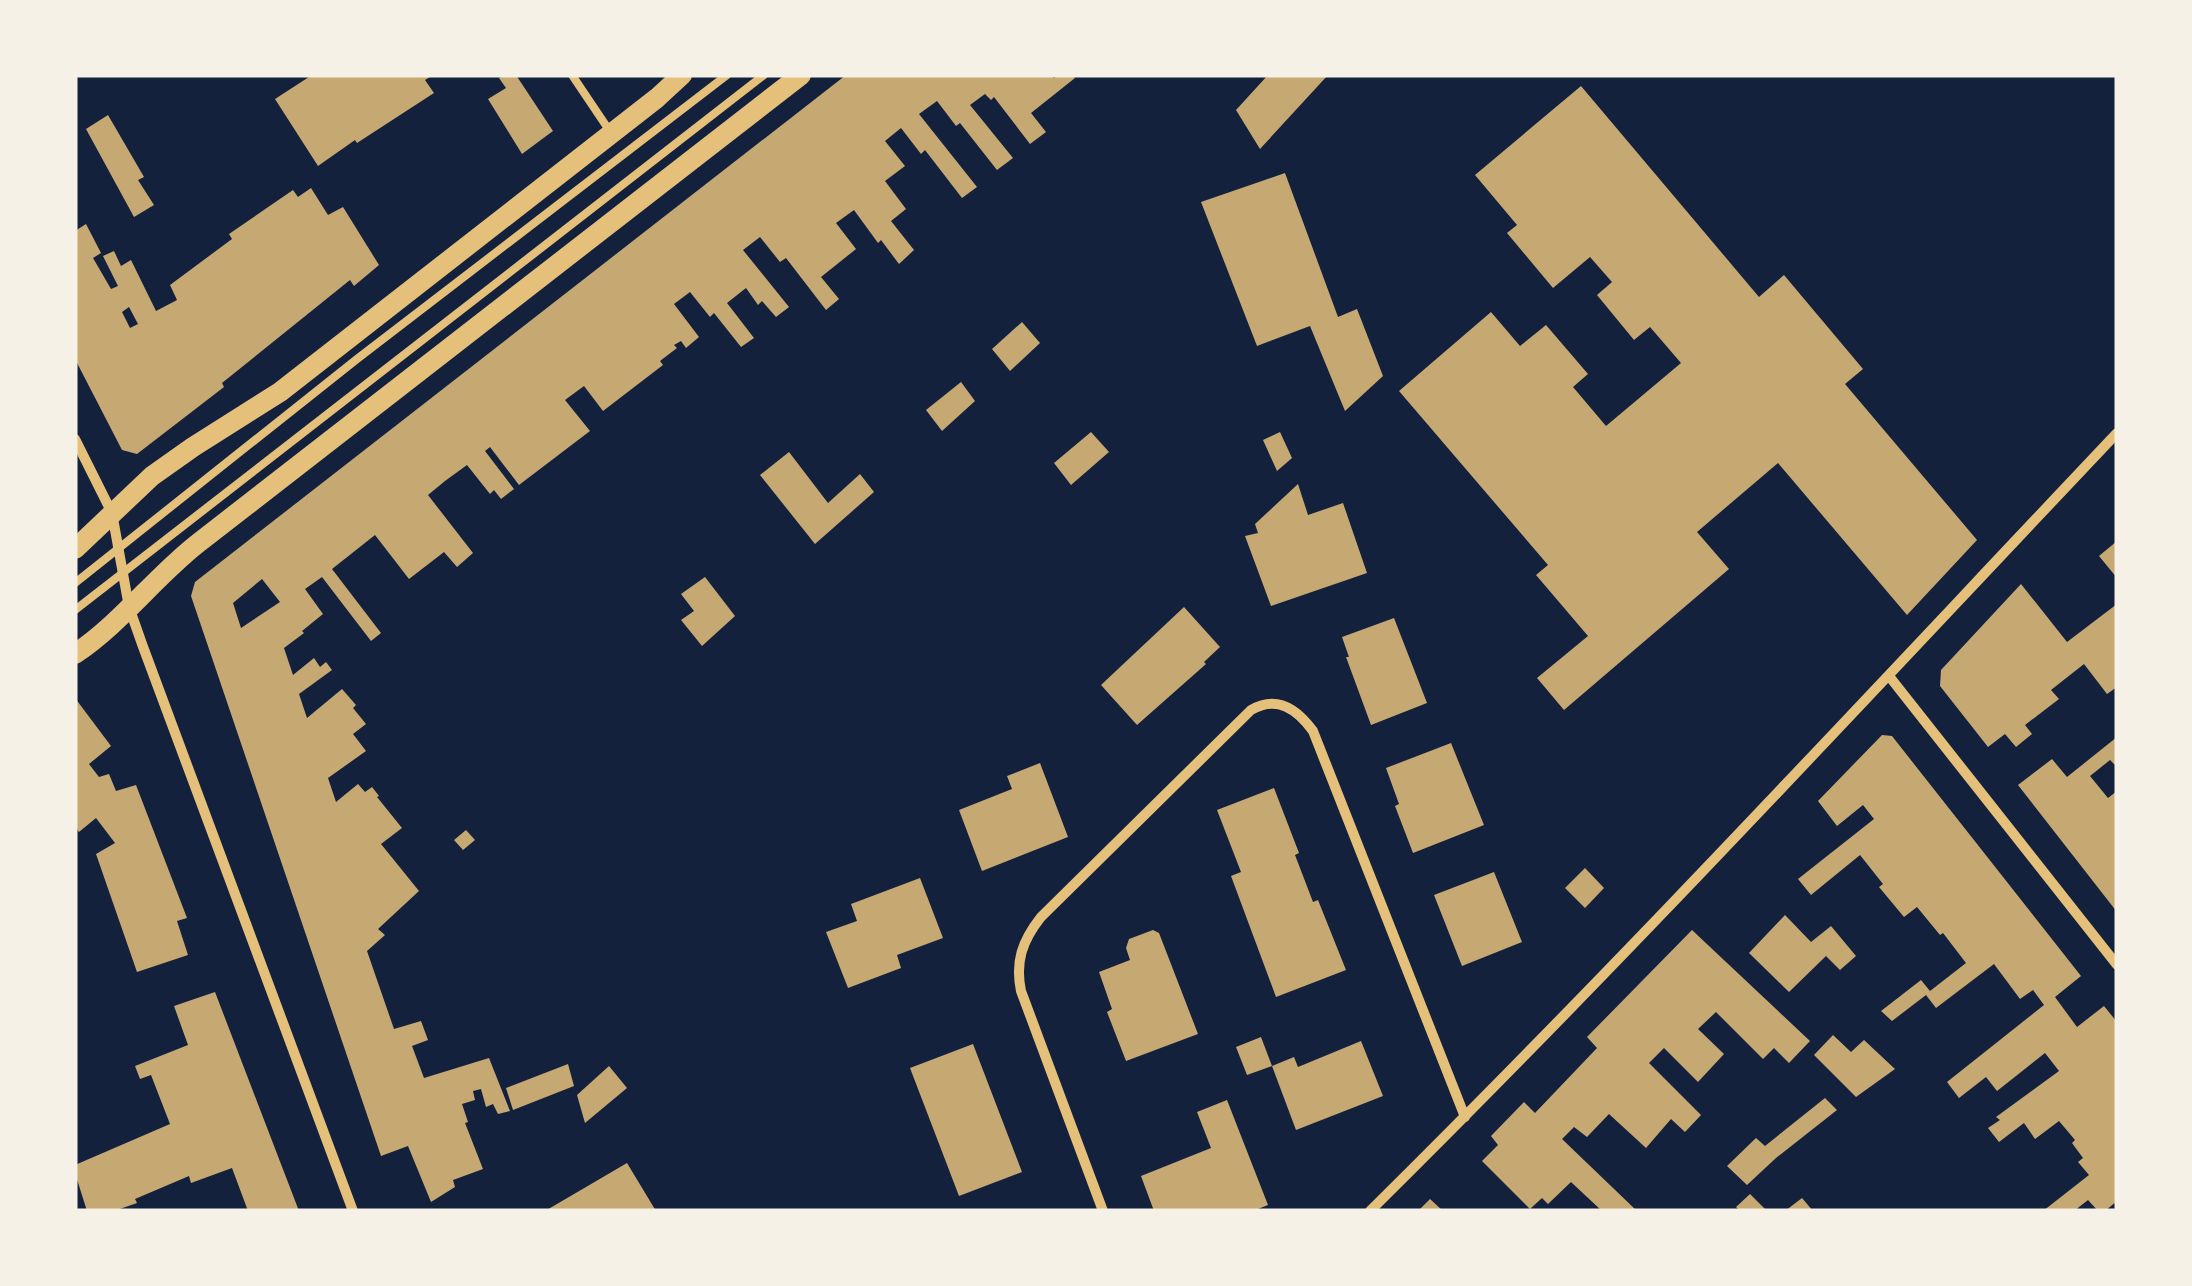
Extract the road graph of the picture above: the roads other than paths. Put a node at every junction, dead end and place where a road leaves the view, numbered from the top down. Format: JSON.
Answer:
{"nodes":[{"id":1,"x":572,"y":75,"type":"edge"},
{"id":2,"x":682,"y":75,"type":"edge"},
{"id":3,"x":727,"y":75,"type":"edge"},
{"id":4,"x":764,"y":75,"type":"edge"},
{"id":5,"x":800,"y":75,"type":"edge"},
{"id":6,"x":612,"y":134,"type":"junction"},
{"id":7,"x":2117,"y":432,"type":"edge"},
{"id":8,"x":75,"y":439,"type":"edge"},
{"id":9,"x":112,"y":513,"type":"junction"},
{"id":10,"x":75,"y":549,"type":"edge"},
{"id":11,"x":120,"y":549,"type":"junction"},
{"id":12,"x":123,"y":572,"type":"junction"},
{"id":13,"x":75,"y":583,"type":"edge"},
{"id":14,"x":129,"y":607,"type":"junction"},
{"id":15,"x":75,"y":610,"type":"edge"},
{"id":16,"x":75,"y":654,"type":"edge"},
{"id":17,"x":1889,"y":676,"type":"junction"},
{"id":18,"x":2117,"y":965,"type":"edge"},
{"id":19,"x":1465,"y":1117,"type":"junction"},
{"id":20,"x":353,"y":1211,"type":"edge"},
{"id":21,"x":1104,"y":1211,"type":"edge"},
{"id":22,"x":1370,"y":1211,"type":"edge"}],
"edges":[{"from":1,"to":6,"type":"lane"},
{"from":2,"to":6,"type":"main road"},
{"from":3,"to":11,"type":"lane"},
{"from":4,"to":12,"type":"lane"},
{"from":5,"to":14,"type":"main road"},
{"from":6,"to":9,"type":"main road"},
{"from":7,"to":17,"type":"street"},
{"from":8,"to":9,"type":"street"},
{"from":9,"to":10,"type":"main road"},
{"from":9,"to":11,"type":"street"},
{"from":11,"to":12,"type":"street"},
{"from":11,"to":13,"type":"lane"},
{"from":12,"to":14,"type":"street"},
{"from":12,"to":15,"type":"lane"},
{"from":14,"to":16,"type":"main road"},
{"from":14,"to":20,"type":"street"},
{"from":17,"to":18,"type":"street"},
{"from":17,"to":19,"type":"street"},
{"from":19,"to":21,"type":"street"},
{"from":19,"to":22,"type":"street"}]}
